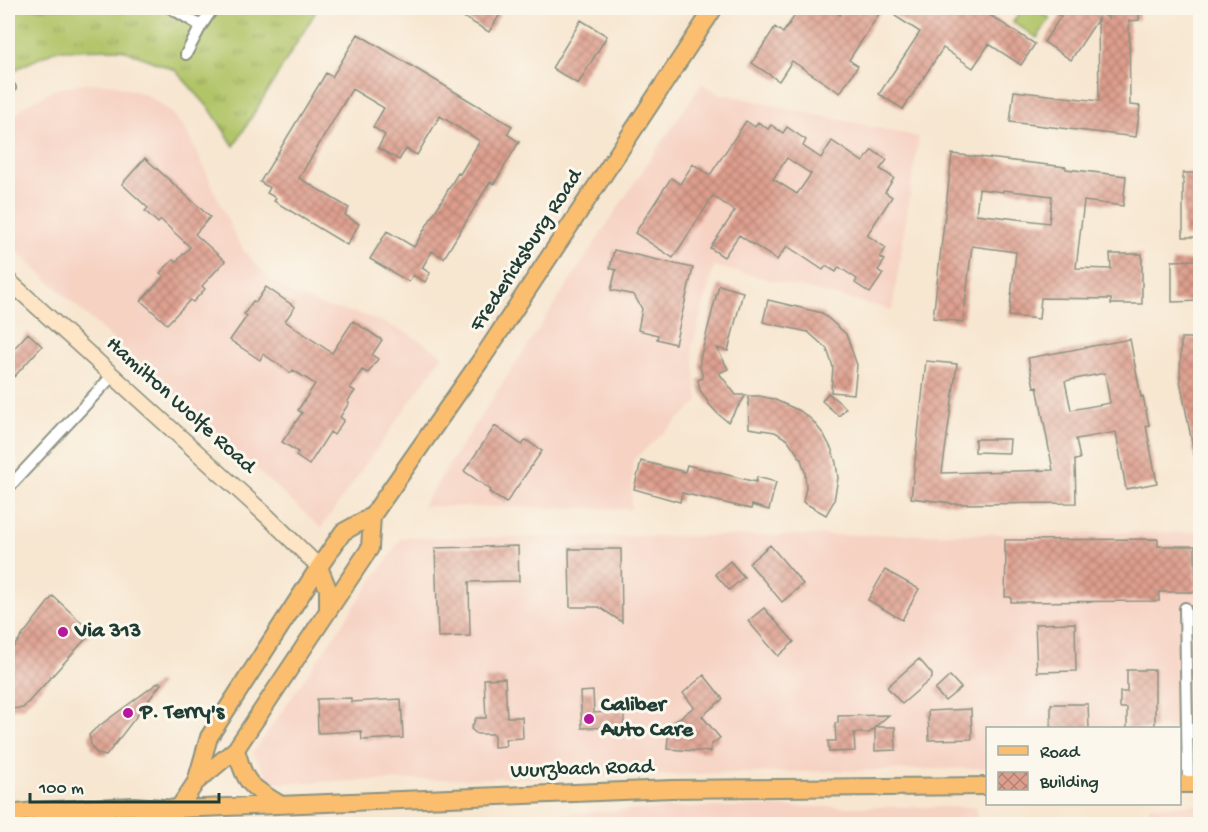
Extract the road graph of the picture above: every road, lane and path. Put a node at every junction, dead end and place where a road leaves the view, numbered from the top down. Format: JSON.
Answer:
{"nodes":[{"id":1,"x":171,"y":8,"type":"edge"},
{"id":2,"x":213,"y":8,"type":"edge"},
{"id":3,"x":714,"y":8,"type":"edge"},
{"id":4,"x":201,"y":26,"type":"junction"},
{"id":5,"x":186,"y":54,"type":"dead end"},
{"id":6,"x":8,"y":280,"type":"edge"},
{"id":7,"x":113,"y":375,"type":"junction"},
{"id":8,"x":8,"y":488,"type":"edge"},
{"id":9,"x":372,"y":516,"type":"junction"},
{"id":10,"x":319,"y":567,"type":"junction"},
{"id":11,"x":1185,"y":608,"type":"dead end"},
{"id":12,"x":328,"y":610,"type":"junction"},
{"id":13,"x":236,"y":748,"type":"junction"},
{"id":14,"x":196,"y":782,"type":"junction"},
{"id":15,"x":1189,"y":784,"type":"edge"},
{"id":16,"x":986,"y":786,"type":"edge"},
{"id":17,"x":282,"y":805,"type":"junction"},
{"id":18,"x":178,"y":809,"type":"junction"},
{"id":19,"x":8,"y":814,"type":"edge"},
{"id":20,"x":131,"y":825,"type":"edge"},
{"id":21,"x":168,"y":825,"type":"edge"}],
"edges":[{"from":1,"to":4,"type":"street"},
{"from":2,"to":4,"type":"street"},
{"from":3,"to":9,"type":"main road","name":"Fredericksburg Road"},
{"from":4,"to":5,"type":"street"},
{"from":6,"to":7,"type":"street","name":"Hamilton Wolfe Road"},
{"from":7,"to":8,"type":"street"},
{"from":7,"to":10,"type":"street","name":"Hamilton Wolfe Road"},
{"from":9,"to":10,"type":"main road","name":"Fredericksburg Road"},
{"from":9,"to":12,"type":"main road","name":"Fredericksburg Road"},
{"from":10,"to":12,"type":"main road"},
{"from":10,"to":14,"type":"main road","name":"Fredericksburg Road"},
{"from":11,"to":15,"type":"street"},
{"from":12,"to":13,"type":"main road","name":"Fredericksburg Road"},
{"from":13,"to":14,"type":"main road","name":"Fredericksburg Road"},
{"from":13,"to":17,"type":"main road"},
{"from":14,"to":18,"type":"main road","name":"Fredericksburg Road"},
{"from":16,"to":17,"type":"main road","name":"Wurzbach Road"},
{"from":17,"to":18,"type":"main road","name":"Wurzbach Road"},
{"from":18,"to":19,"type":"main road","name":"Wurzbach Road"},
{"from":18,"to":20,"type":"main road","name":"Wurzbach Road"},
{"from":18,"to":21,"type":"main road","name":"Fredericksburg Road"}]}
